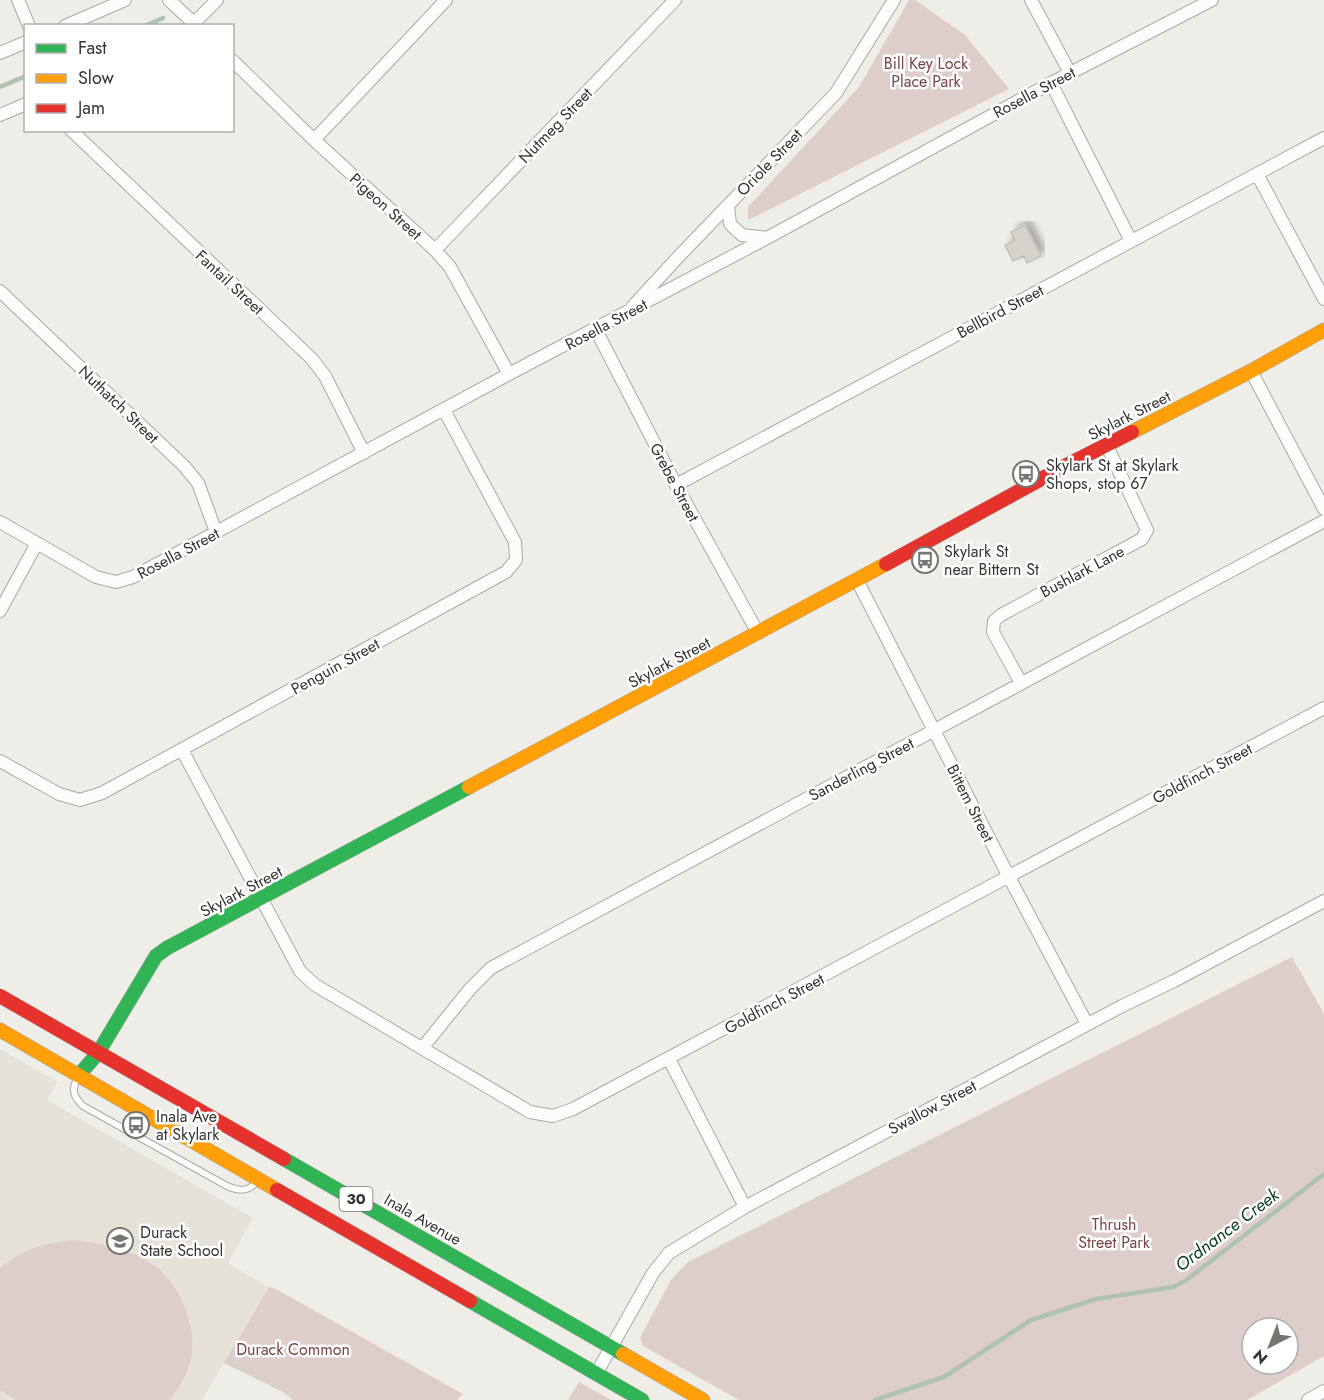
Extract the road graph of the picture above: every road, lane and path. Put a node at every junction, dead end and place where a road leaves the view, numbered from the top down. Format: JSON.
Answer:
{"nodes":[{"id":1,"x":18,"y":0,"type":"edge"},
{"id":2,"x":125,"y":0,"type":"edge"},
{"id":3,"x":169,"y":0,"type":"edge"},
{"id":4,"x":217,"y":0,"type":"edge"},
{"id":5,"x":446,"y":0,"type":"edge"},
{"id":6,"x":675,"y":0,"type":"edge"},
{"id":7,"x":894,"y":0,"type":"edge"},
{"id":8,"x":1031,"y":0,"type":"edge"},
{"id":9,"x":1212,"y":0,"type":"edge"},
{"id":10,"x":28,"y":24,"type":"edge"},
{"id":11,"x":70,"y":24,"type":"edge"},
{"id":12,"x":193,"y":24,"type":"edge"},
{"id":13,"x":195,"y":24,"type":"edge"},
{"id":14,"x":24,"y":43,"type":"edge"},
{"id":15,"x":0,"y":53,"type":"edge"},
{"id":16,"x":234,"y":62,"type":"edge"},
{"id":17,"x":1070,"y":73,"type":"junction"},
{"id":18,"x":1051,"y":82,"type":"junction"},
{"id":19,"x":24,"y":105,"type":"edge"},
{"id":20,"x":0,"y":115,"type":"edge"},
{"id":21,"x":72,"y":132,"type":"edge"},
{"id":22,"x":1324,"y":138,"type":"edge"},
{"id":23,"x":314,"y":140,"type":"junction"},
{"id":24,"x":1257,"y":174,"type":"junction"},
{"id":25,"x":728,"y":205,"type":"junction"},
{"id":26,"x":767,"y":238,"type":"junction"},
{"id":27,"x":1131,"y":241,"type":"junction"},
{"id":28,"x":435,"y":250,"type":"junction"},
{"id":29,"x":0,"y":291,"type":"edge"},
{"id":30,"x":1324,"y":299,"type":"edge"},
{"id":31,"x":627,"y":313,"type":"junction"},
{"id":32,"x":596,"y":330,"type":"junction"},
{"id":33,"x":1324,"y":330,"type":"edge"},
{"id":34,"x":1251,"y":371,"type":"junction"},
{"id":35,"x":509,"y":374,"type":"junction"},
{"id":36,"x":444,"y":410,"type":"junction"},
{"id":37,"x":1107,"y":446,"type":"junction"},
{"id":38,"x":364,"y":453,"type":"junction"},
{"id":39,"x":676,"y":485,"type":"junction"},
{"id":40,"x":1324,"y":509,"type":"edge"},
{"id":41,"x":1324,"y":521,"type":"edge"},
{"id":42,"x":0,"y":522,"type":"edge"},
{"id":43,"x":216,"y":532,"type":"junction"},
{"id":44,"x":38,"y":543,"type":"junction"},
{"id":45,"x":857,"y":580,"type":"junction"},
{"id":46,"x":0,"y":611,"type":"edge"},
{"id":47,"x":758,"y":633,"type":"junction"},
{"id":48,"x":1021,"y":684,"type":"junction"},
{"id":49,"x":1324,"y":708,"type":"edge"},
{"id":50,"x":934,"y":730,"type":"junction"},
{"id":51,"x":182,"y":750,"type":"junction"},
{"id":52,"x":0,"y":761,"type":"edge"},
{"id":53,"x":1009,"y":877,"type":"junction"},
{"id":54,"x":260,"y":899,"type":"junction"},
{"id":55,"x":1324,"y":901,"type":"edge"},
{"id":56,"x":0,"y":996,"type":"edge"},
{"id":57,"x":1087,"y":1024,"type":"junction"},
{"id":58,"x":0,"y":1030,"type":"edge"},
{"id":59,"x":423,"y":1047,"type":"junction"},
{"id":60,"x":98,"y":1053,"type":"junction"},
{"id":61,"x":669,"y":1059,"type":"junction"},
{"id":62,"x":79,"y":1075,"type":"junction"},
{"id":63,"x":260,"y":1180,"type":"junction"},
{"id":64,"x":745,"y":1207,"type":"junction"},
{"id":65,"x":612,"y":1347,"type":"junction"},
{"id":66,"x":596,"y":1374,"type":"junction"},
{"id":67,"x":1324,"y":1391,"type":"edge"},
{"id":68,"x":642,"y":1400,"type":"edge"},
{"id":69,"x":703,"y":1400,"type":"edge"},
{"id":70,"x":1308,"y":1400,"type":"edge"}],
"edges":[{"from":1,"to":10,"type":"street"},
{"from":2,"to":11,"type":"street"},
{"from":3,"to":12,"type":"street"},
{"from":4,"to":13,"type":"street"},
{"from":5,"to":23,"type":"street"},
{"from":6,"to":28,"type":"street","name":"Nutmeg Street"},
{"from":7,"to":25,"type":"street","name":"Oriole Street"},
{"from":8,"to":17,"type":"street"},
{"from":9,"to":17,"type":"street","name":"Rosella Street"},
{"from":14,"to":15,"type":"street"},
{"from":16,"to":23,"type":"street","name":"Pigeon Street"},
{"from":17,"to":18,"type":"street","name":"Rosella Street"},
{"from":18,"to":26,"type":"street","name":"Rosella Street"},
{"from":18,"to":27,"type":"street"},
{"from":19,"to":20,"type":"street"},
{"from":21,"to":38,"type":"street","name":"Fantail Street"},
{"from":22,"to":24,"type":"street","name":"Bellbird Street"},
{"from":23,"to":28,"type":"street","name":"Pigeon Street"},
{"from":24,"to":27,"type":"street","name":"Bellbird Street"},
{"from":24,"to":30,"type":"street"},
{"from":25,"to":26,"type":"street"},
{"from":25,"to":31,"type":"street","name":"Oriole Street"},
{"from":26,"to":31,"type":"street","name":"Rosella Street"},
{"from":27,"to":39,"type":"street","name":"Bellbird Street"},
{"from":28,"to":35,"type":"street","name":"Pigeon Street"},
{"from":29,"to":43,"type":"street","name":"Nuthatch Street"},
{"from":31,"to":32,"type":"street","name":"Rosella Street"},
{"from":32,"to":35,"type":"street","name":"Rosella Street"},
{"from":32,"to":39,"type":"street","name":"Grebe Street"},
{"from":33,"to":34,"type":"main road","name":"Skylark Street"},
{"from":34,"to":37,"type":"main road","name":"Skylark Street"},
{"from":34,"to":40,"type":"street"},
{"from":35,"to":36,"type":"street","name":"Rosella Street"},
{"from":36,"to":38,"type":"street","name":"Rosella Street"},
{"from":36,"to":51,"type":"street","name":"Penguin Street"},
{"from":37,"to":45,"type":"main road","name":"Skylark Street"},
{"from":37,"to":48,"type":"street","name":"Bushlark Lane"},
{"from":38,"to":43,"type":"street","name":"Rosella Street"},
{"from":39,"to":47,"type":"street","name":"Grebe Street"},
{"from":41,"to":48,"type":"street","name":"Sanderling Street"},
{"from":42,"to":44,"type":"street","name":"Rosella Street"},
{"from":43,"to":44,"type":"street","name":"Rosella Street"},
{"from":44,"to":46,"type":"street"},
{"from":45,"to":47,"type":"main road","name":"Skylark Street"},
{"from":45,"to":50,"type":"street","name":"Bittem Street"},
{"from":47,"to":54,"type":"main road","name":"Skylark Street"},
{"from":48,"to":50,"type":"street","name":"Sanderling Street"},
{"from":49,"to":53,"type":"street","name":"Goldfinch Street"},
{"from":50,"to":53,"type":"street","name":"Bittem Street"},
{"from":50,"to":59,"type":"street","name":"Sanderling Street"},
{"from":51,"to":52,"type":"street","name":"Penguin Street"},
{"from":51,"to":54,"type":"street","name":"Goldfinch Street"},
{"from":53,"to":57,"type":"street","name":"Bittem Street"},
{"from":53,"to":61,"type":"street","name":"Goldfinch Street"},
{"from":54,"to":59,"type":"street","name":"Goldfinch Street"},
{"from":54,"to":60,"type":"main road","name":"Skylark Street"},
{"from":55,"to":57,"type":"street","name":"Swallow Street"},
{"from":56,"to":60,"type":"main road","name":"Inala Avenue","number":"30"},
{"from":57,"to":64,"type":"street","name":"Swallow Street"},
{"from":58,"to":62,"type":"main road","number":"30"},
{"from":59,"to":61,"type":"street","name":"Goldfinch Street"},
{"from":60,"to":62,"type":"main road","name":"Skylark Street"},
{"from":60,"to":65,"type":"main road","name":"Inala Avenue","number":"30"},
{"from":61,"to":64,"type":"street"},
{"from":62,"to":63,"type":"main road","number":"30"},
{"from":62,"to":63,"type":"lane"},
{"from":63,"to":66,"type":"main road","number":"30"},
{"from":64,"to":65,"type":"street","name":"Swallow Street"},
{"from":65,"to":66,"type":"street","name":"Swallow Street"},
{"from":65,"to":69,"type":"main road","name":"Inala Avenue","number":"30"},
{"from":66,"to":68,"type":"main road","number":"30"},
{"from":67,"to":70,"type":"street"}]}
